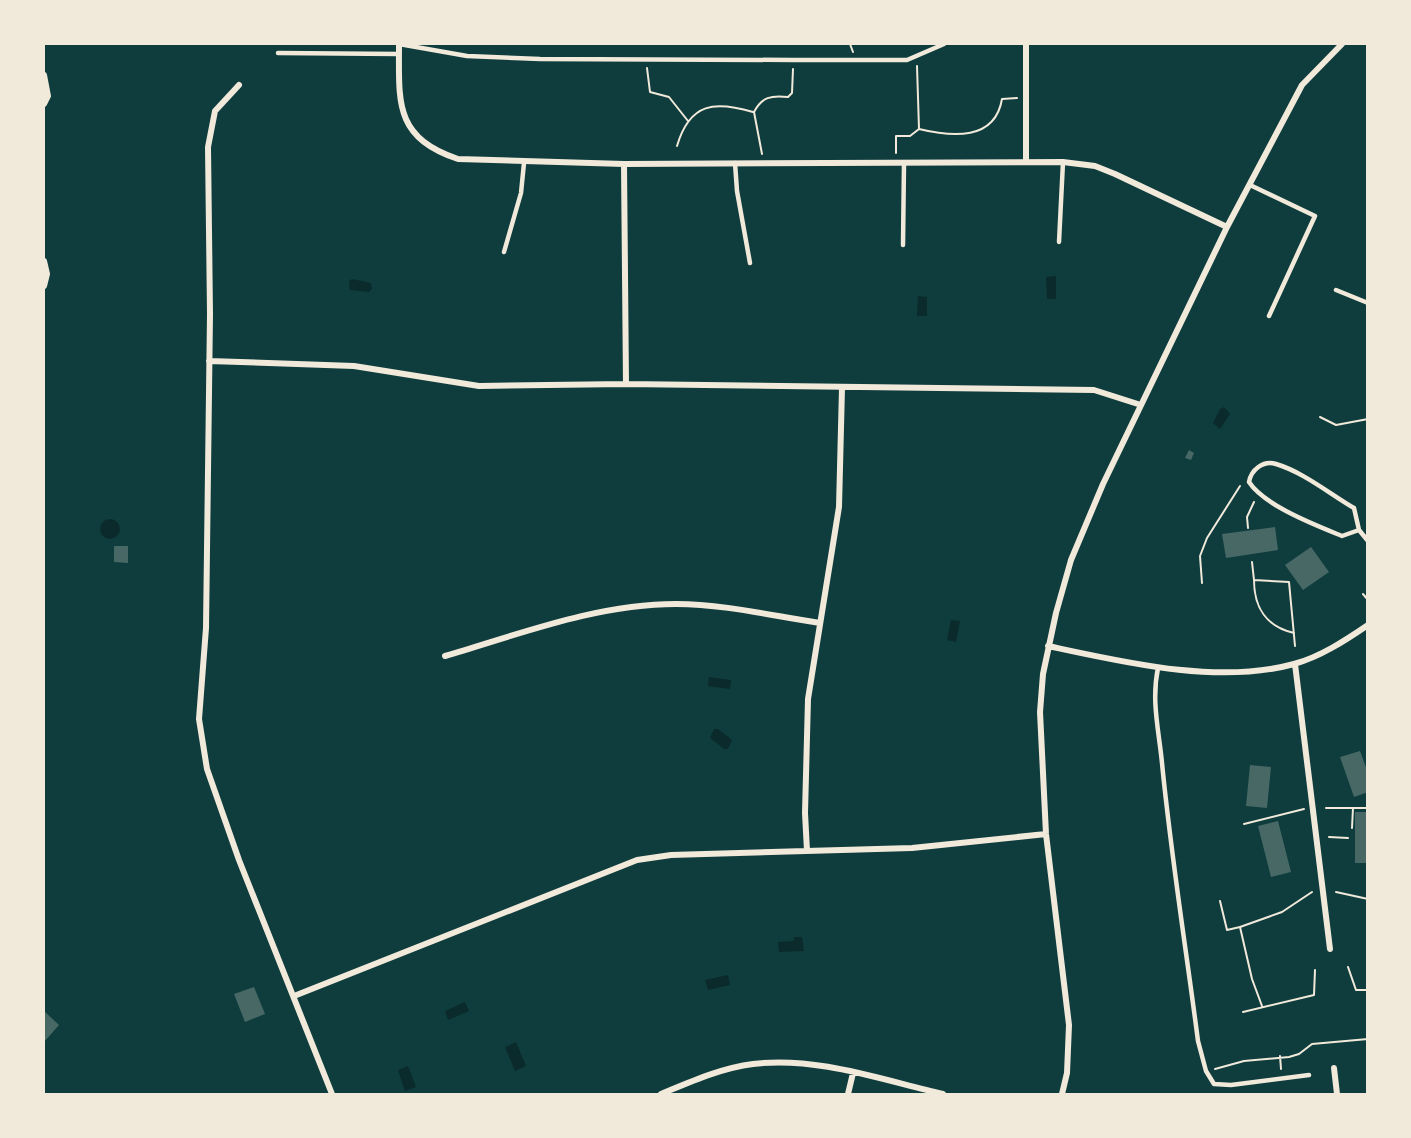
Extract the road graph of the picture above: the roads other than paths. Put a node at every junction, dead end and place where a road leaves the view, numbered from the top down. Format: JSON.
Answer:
{"nodes":[{"id":1,"x":399,"y":44,"type":"edge"},
{"id":2,"x":944,"y":44,"type":"edge"},
{"id":3,"x":1026,"y":44,"type":"edge"},
{"id":4,"x":1342,"y":44,"type":"edge"},
{"id":5,"x":278,"y":53,"type":"dead end"},
{"id":6,"x":399,"y":54,"type":"junction"},
{"id":7,"x":44,"y":75,"type":"edge"},
{"id":8,"x":239,"y":85,"type":"dead end"},
{"id":9,"x":44,"y":104,"type":"edge"},
{"id":10,"x":1026,"y":160,"type":"junction"},
{"id":11,"x":1063,"y":162,"type":"junction"},
{"id":12,"x":524,"y":163,"type":"junction"},
{"id":13,"x":735,"y":163,"type":"junction"},
{"id":14,"x":904,"y":163,"type":"junction"},
{"id":15,"x":624,"y":164,"type":"junction"},
{"id":16,"x":1250,"y":185,"type":"junction"},
{"id":17,"x":1227,"y":227,"type":"junction"},
{"id":18,"x":1059,"y":242,"type":"dead end"},
{"id":19,"x":903,"y":245,"type":"dead end"},
{"id":20,"x":504,"y":252,"type":"dead end"},
{"id":21,"x":44,"y":261,"type":"edge"},
{"id":22,"x":750,"y":262,"type":"dead end"},
{"id":23,"x":44,"y":286,"type":"edge"},
{"id":24,"x":1336,"y":290,"type":"dead end"},
{"id":25,"x":1368,"y":303,"type":"edge"},
{"id":26,"x":1269,"y":316,"type":"dead end"},
{"id":27,"x":209,"y":361,"type":"junction"},
{"id":28,"x":626,"y":384,"type":"junction"},
{"id":29,"x":842,"y":388,"type":"junction"},
{"id":30,"x":1141,"y":405,"type":"junction"},
{"id":31,"x":1359,"y":530,"type":"junction"},
{"id":32,"x":1368,"y":541,"type":"edge"},
{"id":33,"x":820,"y":623,"type":"junction"},
{"id":34,"x":1368,"y":625,"type":"edge"},
{"id":35,"x":1048,"y":646,"type":"junction"},
{"id":36,"x":445,"y":656,"type":"dead end"},
{"id":37,"x":1295,"y":664,"type":"junction"},
{"id":38,"x":1158,"y":668,"type":"junction"},
{"id":39,"x":1046,"y":834,"type":"junction"},
{"id":40,"x":807,"y":852,"type":"junction"},
{"id":41,"x":1330,"y":949,"type":"dead end"},
{"id":42,"x":294,"y":996,"type":"junction"},
{"id":43,"x":1335,"y":1068,"type":"dead end"},
{"id":44,"x":853,"y":1073,"type":"junction"},
{"id":45,"x":1309,"y":1075,"type":"dead end"},
{"id":46,"x":332,"y":1095,"type":"edge"},
{"id":47,"x":661,"y":1095,"type":"edge"},
{"id":48,"x":848,"y":1095,"type":"edge"},
{"id":49,"x":943,"y":1095,"type":"edge"},
{"id":50,"x":1062,"y":1095,"type":"edge"},
{"id":51,"x":1337,"y":1095,"type":"edge"}],
"edges":[{"from":1,"to":2,"type":"lane"},
{"from":1,"to":6,"type":"street"},
{"from":3,"to":10,"type":"street"},
{"from":4,"to":16,"type":"street"},
{"from":5,"to":6,"type":"lane"},
{"from":6,"to":12,"type":"street"},
{"from":7,"to":9,"type":"street"},
{"from":8,"to":27,"type":"street"},
{"from":10,"to":11,"type":"street"},
{"from":10,"to":14,"type":"street"},
{"from":11,"to":17,"type":"street"},
{"from":11,"to":18,"type":"lane"},
{"from":12,"to":15,"type":"street"},
{"from":12,"to":20,"type":"lane"},
{"from":13,"to":14,"type":"street"},
{"from":13,"to":15,"type":"street"},
{"from":13,"to":22,"type":"lane"},
{"from":14,"to":19,"type":"lane"},
{"from":15,"to":28,"type":"street"},
{"from":16,"to":17,"type":"street"},
{"from":16,"to":26,"type":"lane"},
{"from":17,"to":30,"type":"street"},
{"from":21,"to":23,"type":"street"},
{"from":24,"to":25,"type":"lane"},
{"from":27,"to":28,"type":"street"},
{"from":27,"to":42,"type":"street"},
{"from":28,"to":29,"type":"street"},
{"from":29,"to":30,"type":"street"},
{"from":29,"to":33,"type":"street"},
{"from":30,"to":35,"type":"street"},
{"from":31,"to":31,"type":"lane"},
{"from":31,"to":32,"type":"lane"},
{"from":33,"to":36,"type":"street"},
{"from":33,"to":40,"type":"street"},
{"from":34,"to":37,"type":"street"},
{"from":35,"to":38,"type":"street"},
{"from":35,"to":39,"type":"street"},
{"from":37,"to":38,"type":"street"},
{"from":37,"to":41,"type":"street"},
{"from":38,"to":45,"type":"lane"},
{"from":39,"to":40,"type":"street"},
{"from":39,"to":50,"type":"street"},
{"from":40,"to":42,"type":"street"},
{"from":42,"to":46,"type":"street"},
{"from":43,"to":51,"type":"street"},
{"from":44,"to":47,"type":"street"},
{"from":44,"to":48,"type":"street"},
{"from":44,"to":49,"type":"street"}]}
